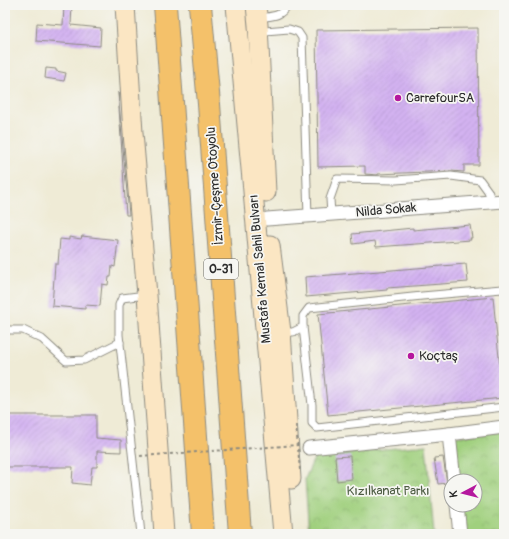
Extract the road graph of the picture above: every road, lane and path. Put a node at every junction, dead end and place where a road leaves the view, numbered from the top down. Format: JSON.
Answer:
{"nodes":[{"id":1,"x":125,"y":5,"type":"edge"},
{"id":2,"x":165,"y":5,"type":"edge"},
{"id":3,"x":200,"y":5,"type":"edge"},
{"id":4,"x":236,"y":5,"type":"edge"},
{"id":5,"x":256,"y":5,"type":"edge"},
{"id":6,"x":288,"y":5,"type":"edge"},
{"id":7,"x":258,"y":25,"type":"junction"},
{"id":8,"x":498,"y":201,"type":"edge"},
{"id":9,"x":331,"y":214,"type":"junction"},
{"id":10,"x":308,"y":216,"type":"junction"},
{"id":11,"x":267,"y":220,"type":"junction"},
{"id":12,"x":504,"y":290,"type":"edge"},
{"id":13,"x":147,"y":295,"type":"junction"},
{"id":14,"x":303,"y":327,"type":"junction"},
{"id":15,"x":5,"y":330,"type":"edge"},
{"id":16,"x":281,"y":332,"type":"junction"},
{"id":17,"x":120,"y":342,"type":"junction"},
{"id":18,"x":504,"y":408,"type":"edge"},
{"id":19,"x":296,"y":425,"type":"dead end"},
{"id":20,"x":504,"y":427,"type":"edge"},
{"id":21,"x":450,"y":434,"type":"junction"},
{"id":22,"x":304,"y":446,"type":"junction"},
{"id":23,"x":140,"y":456,"type":"dead end"},
{"id":24,"x":300,"y":470,"type":"dead end"},
{"id":25,"x":453,"y":473,"type":"edge"},
{"id":26,"x":458,"y":513,"type":"edge"},
{"id":27,"x":141,"y":534,"type":"edge"},
{"id":28,"x":164,"y":534,"type":"edge"},
{"id":29,"x":203,"y":534,"type":"edge"},
{"id":30,"x":240,"y":534,"type":"edge"},
{"id":31,"x":283,"y":534,"type":"edge"},
{"id":32,"x":296,"y":534,"type":"edge"},
{"id":33,"x":460,"y":534,"type":"edge"}],
"edges":[{"from":1,"to":13,"type":"street"},
{"from":2,"to":29,"type":"highway","number":"O-31"},
{"from":3,"to":30,"type":"highway","name":"İzmir-Çeşme Otoyolu","number":"O-31"},
{"from":4,"to":31,"type":"street","name":"Mustafa Kemal Sahil Bulvarı"},
{"from":5,"to":7,"type":"street","name":"Mustafa Kemal Sahil Bulvarı"},
{"from":6,"to":7,"type":"lane"},
{"from":7,"to":10,"type":"lane"},
{"from":7,"to":11,"type":"street","name":"Mustafa Kemal Sahil Bulvarı"},
{"from":8,"to":9,"type":"street","name":"Nilda Sokak"},
{"from":8,"to":9,"type":"lane"},
{"from":9,"to":10,"type":"street","name":"Nilda Sokak"},
{"from":10,"to":11,"type":"street","name":"Nilda Sokak"},
{"from":11,"to":16,"type":"street","name":"Mustafa Kemal Sahil Bulvarı"},
{"from":12,"to":14,"type":"lane"},
{"from":13,"to":17,"type":"lane"},
{"from":13,"to":28,"type":"street"},
{"from":14,"to":16,"type":"lane"},
{"from":14,"to":18,"type":"lane"},
{"from":15,"to":17,"type":"lane"},
{"from":16,"to":32,"type":"street","name":"Mustafa Kemal Sahil Bulvarı"},
{"from":17,"to":27,"type":"lane"},
{"from":19,"to":22,"type":"path","bridge":true},
{"from":20,"to":21,"type":"street"},
{"from":21,"to":22,"type":"street"},
{"from":21,"to":25,"type":"street"},
{"from":22,"to":23,"type":"path","bridge":true},
{"from":22,"to":24,"type":"path","bridge":true},
{"from":26,"to":33,"type":"street"}]}
